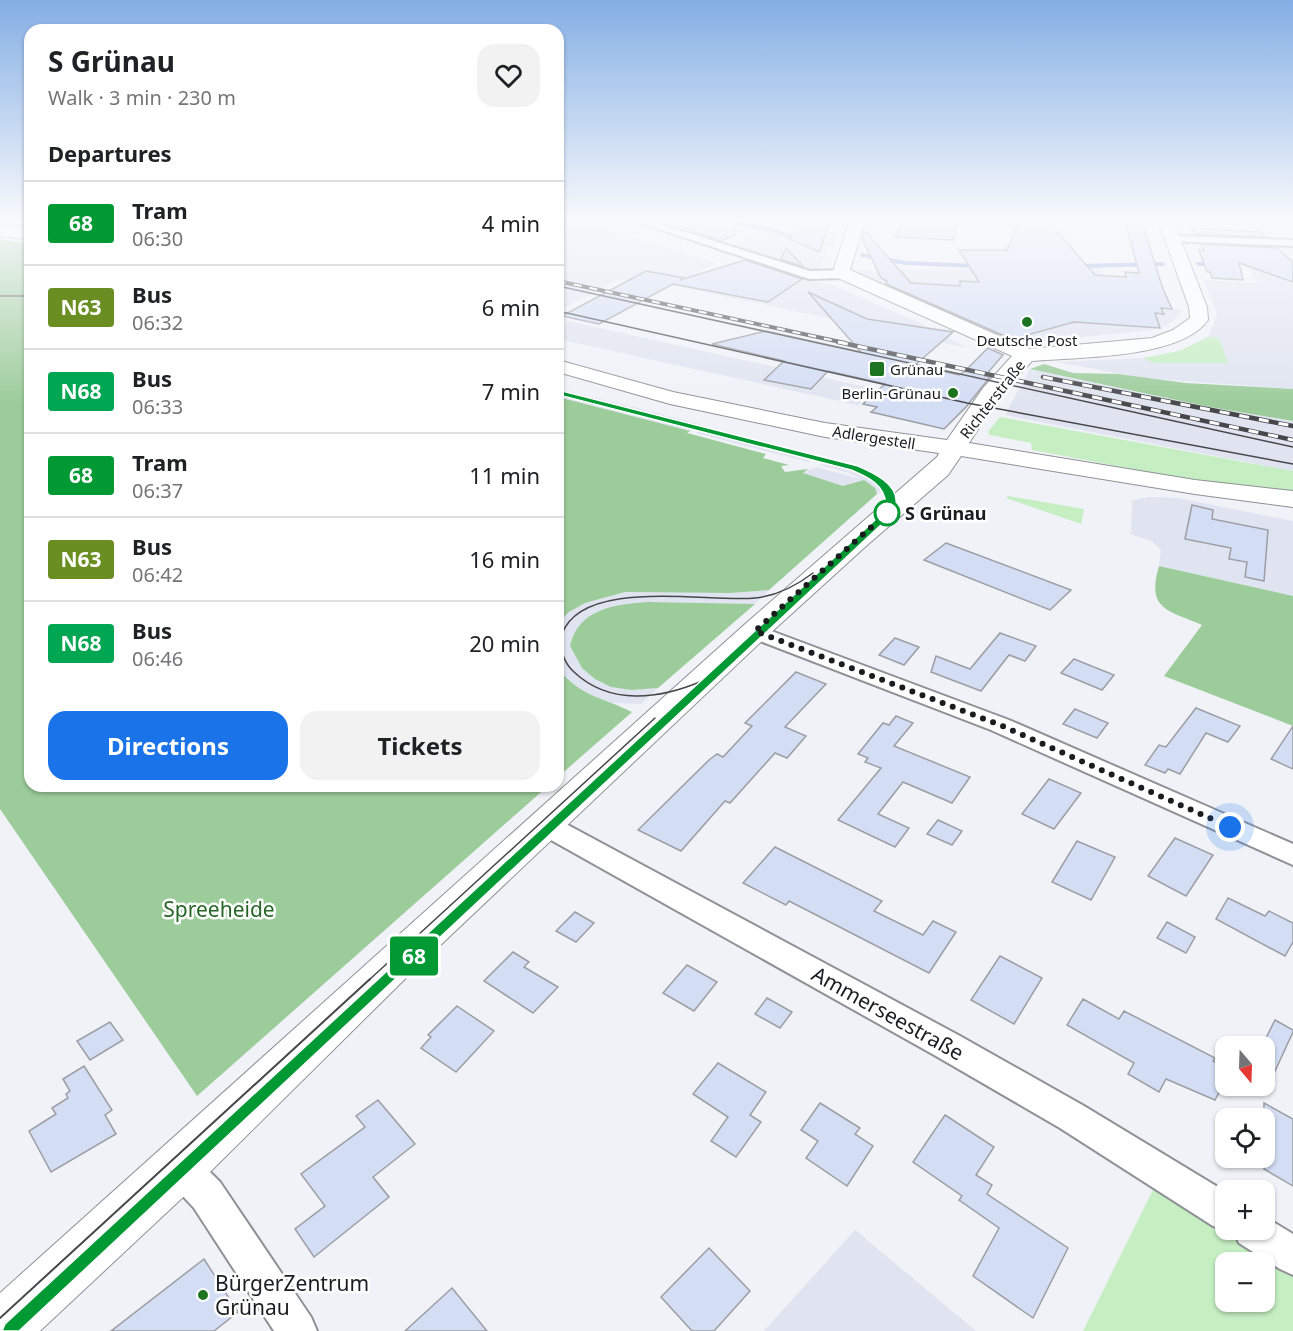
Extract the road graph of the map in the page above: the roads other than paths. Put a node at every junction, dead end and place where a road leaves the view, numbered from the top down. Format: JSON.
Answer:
{"nodes":[{"id":1,"x":862,"y":282,"type":"edge"},
{"id":2,"x":1188,"y":282,"type":"edge"},
{"id":3,"x":1026,"y":355,"type":"junction"},
{"id":4,"x":564,"y":368,"type":"edge"},
{"id":5,"x":955,"y":448,"type":"junction"},
{"id":6,"x":1195,"y":487,"type":"junction"},
{"id":7,"x":1293,"y":500,"type":"edge"},
{"id":8,"x":1293,"y":510,"type":"edge"},
{"id":9,"x":755,"y":631,"type":"junction"},
{"id":10,"x":544,"y":824,"type":"junction"},
{"id":11,"x":1293,"y":855,"type":"edge"},
{"id":12,"x":179,"y":1166,"type":"junction"},
{"id":13,"x":1215,"y":1207,"type":"edge"},
{"id":14,"x":1268,"y":1240,"type":"edge"},
{"id":15,"x":1293,"y":1256,"type":"edge"},
{"id":16,"x":0,"y":1330,"type":"edge"},
{"id":17,"x":297,"y":1331,"type":"edge"}],
"edges":[{"from":1,"to":3,"type":"main road","name":"Richterstraße"},
{"from":2,"to":3,"type":"main road"},
{"from":3,"to":5,"type":"main road","name":"Richterstraße"},
{"from":4,"to":5,"type":"main road","name":"Adlergestell"},
{"from":5,"to":6,"type":"main road","name":"Adlergestell"},
{"from":5,"to":9,"type":"main road","name":"Richterstraße"},
{"from":6,"to":7,"type":"main road","name":"Adlergestell"},
{"from":6,"to":8,"type":"main road","name":"Adlergestell"},
{"from":9,"to":10,"type":"main road","name":"Richterstraße"},
{"from":9,"to":11,"type":"street"},
{"from":10,"to":12,"type":"main road","name":"Richterstraße"},
{"from":10,"to":13,"type":"street","name":"Ammerseestraße"},
{"from":12,"to":16,"type":"main road","name":"Richterstraße"},
{"from":12,"to":17,"type":"street"},
{"from":14,"to":15,"type":"street"}]}
